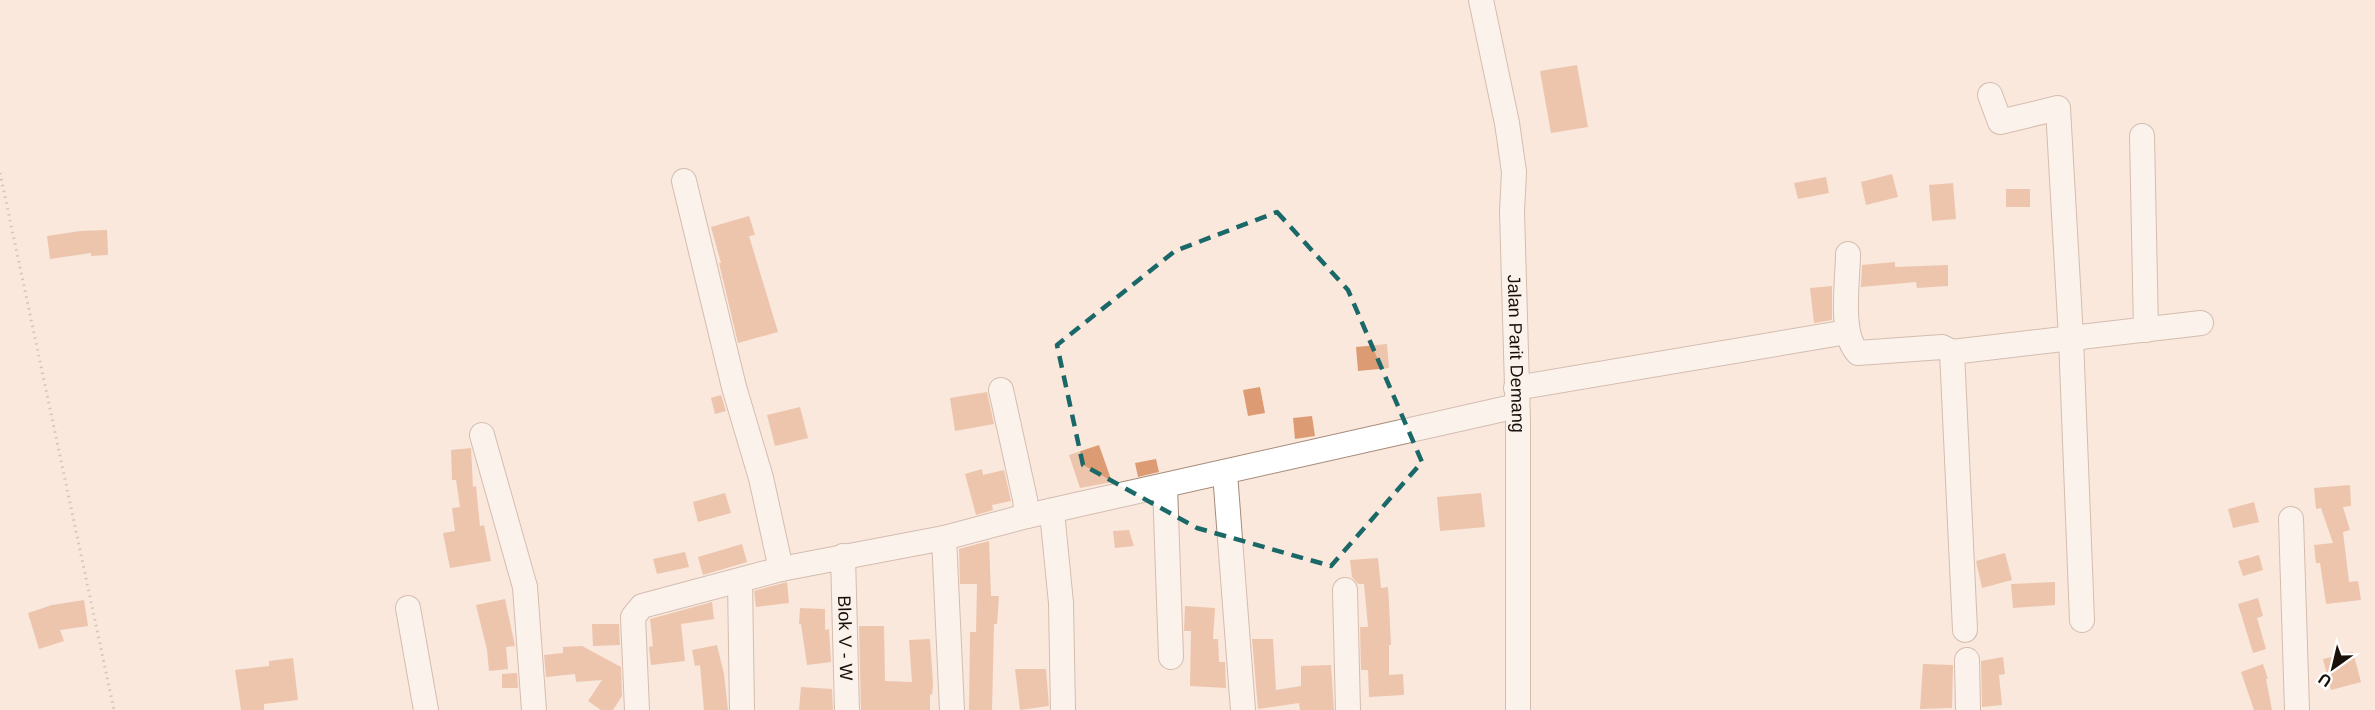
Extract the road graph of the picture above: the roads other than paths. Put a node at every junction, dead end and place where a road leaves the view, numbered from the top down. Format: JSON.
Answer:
{"nodes":[{"id":1,"x":1481,"y":0,"type":"edge"},
{"id":2,"x":1990,"y":95,"type":"dead end"},
{"id":3,"x":2142,"y":136,"type":"dead end"},
{"id":4,"x":684,"y":181,"type":"dead end"},
{"id":5,"x":1848,"y":254,"type":"dead end"},
{"id":6,"x":2201,"y":323,"type":"dead end"},
{"id":7,"x":2146,"y":330,"type":"junction"},
{"id":8,"x":1847,"y":332,"type":"junction"},
{"id":9,"x":2072,"y":338,"type":"junction"},
{"id":10,"x":1952,"y":352,"type":"junction"},
{"id":11,"x":1001,"y":390,"type":"dead end"},
{"id":12,"x":1517,"y":397,"type":"junction"},
{"id":13,"x":482,"y":435,"type":"dead end"},
{"id":14,"x":1225,"y":473,"type":"junction"},
{"id":15,"x":1165,"y":486,"type":"junction"},
{"id":16,"x":1052,"y":512,"type":"junction"},
{"id":17,"x":1027,"y":516,"type":"junction"},
{"id":18,"x":2291,"y":519,"type":"dead end"},
{"id":19,"x":944,"y":538,"type":"junction"},
{"id":20,"x":843,"y":561,"type":"junction"},
{"id":21,"x":782,"y":569,"type":"junction"},
{"id":22,"x":740,"y":581,"type":"junction"},
{"id":23,"x":1344,"y":590,"type":"dead end"},
{"id":24,"x":408,"y":608,"type":"dead end"},
{"id":25,"x":2082,"y":620,"type":"dead end"},
{"id":26,"x":1965,"y":630,"type":"dead end"},
{"id":27,"x":1171,"y":657,"type":"dead end"},
{"id":28,"x":1967,"y":660,"type":"dead end"},
{"id":29,"x":426,"y":710,"type":"edge"},
{"id":30,"x":534,"y":710,"type":"edge"},
{"id":31,"x":637,"y":710,"type":"edge"},
{"id":32,"x":742,"y":710,"type":"edge"},
{"id":33,"x":847,"y":710,"type":"edge"},
{"id":34,"x":952,"y":710,"type":"edge"},
{"id":35,"x":1063,"y":710,"type":"edge"},
{"id":36,"x":1243,"y":710,"type":"edge"},
{"id":37,"x":1348,"y":710,"type":"edge"},
{"id":38,"x":1518,"y":710,"type":"edge"},
{"id":39,"x":1968,"y":710,"type":"edge"},
{"id":40,"x":2296,"y":710,"type":"edge"}],
"edges":[{"from":1,"to":12,"type":"street","name":"Jalan Parit Demang"},
{"from":2,"to":9,"type":"street"},
{"from":3,"to":7,"type":"street"},
{"from":4,"to":21,"type":"street"},
{"from":5,"to":8,"type":"street"},
{"from":6,"to":7,"type":"street"},
{"from":7,"to":9,"type":"street"},
{"from":8,"to":10,"type":"street"},
{"from":8,"to":12,"type":"street"},
{"from":9,"to":10,"type":"street"},
{"from":9,"to":25,"type":"street"},
{"from":10,"to":26,"type":"street"},
{"from":11,"to":17,"type":"street"},
{"from":12,"to":14,"type":"street"},
{"from":12,"to":38,"type":"street","name":"Jalan Parit Demang"},
{"from":13,"to":30,"type":"street"},
{"from":14,"to":15,"type":"street"},
{"from":14,"to":36,"type":"street"},
{"from":15,"to":16,"type":"street"},
{"from":15,"to":27,"type":"street"},
{"from":16,"to":17,"type":"street"},
{"from":16,"to":35,"type":"street"},
{"from":17,"to":19,"type":"street"},
{"from":18,"to":40,"type":"street"},
{"from":19,"to":20,"type":"street"},
{"from":19,"to":34,"type":"street"},
{"from":20,"to":21,"type":"street"},
{"from":20,"to":33,"type":"street","name":"Blok V - W"},
{"from":21,"to":22,"type":"street"},
{"from":22,"to":31,"type":"street"},
{"from":22,"to":32,"type":"street"},
{"from":23,"to":37,"type":"street"},
{"from":24,"to":29,"type":"street"},
{"from":28,"to":39,"type":"street"}]}
